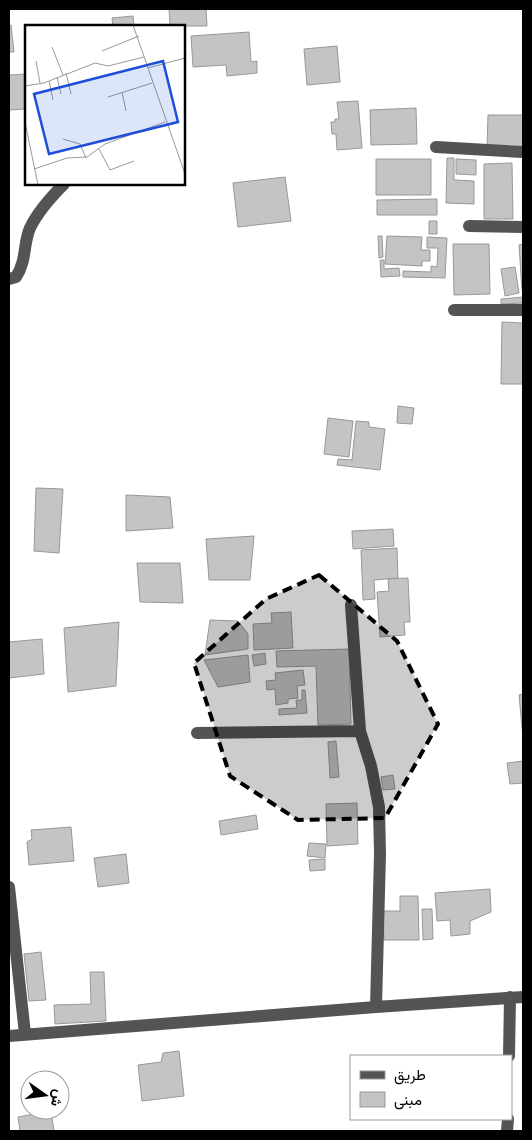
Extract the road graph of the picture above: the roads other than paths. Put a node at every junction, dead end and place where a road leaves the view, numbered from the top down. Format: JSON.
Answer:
{"nodes":[{"id":1,"x":436,"y":147,"type":"dead end"},
{"id":2,"x":523,"y":152,"type":"edge"},
{"id":3,"x":63,"y":185,"type":"edge"},
{"id":4,"x":469,"y":226,"type":"dead end"},
{"id":5,"x":523,"y":228,"type":"edge"},
{"id":6,"x":9,"y":279,"type":"edge"},
{"id":7,"x":454,"y":310,"type":"dead end"},
{"id":8,"x":523,"y":310,"type":"edge"},
{"id":9,"x":351,"y":605,"type":"dead end"},
{"id":10,"x":360,"y":731,"type":"junction"},
{"id":11,"x":197,"y":733,"type":"dead end"},
{"id":12,"x":9,"y":887,"type":"edge"},
{"id":13,"x":523,"y":997,"type":"edge"},
{"id":14,"x":510,"y":998,"type":"junction"},
{"id":15,"x":376,"y":1007,"type":"junction"},
{"id":16,"x":25,"y":1034,"type":"junction"},
{"id":17,"x":9,"y":1036,"type":"edge"},
{"id":18,"x":509,"y":1055,"type":"edge"}],
"edges":[{"from":1,"to":2,"type":"street"},
{"from":3,"to":6,"type":"street"},
{"from":4,"to":5,"type":"street"},
{"from":7,"to":8,"type":"street"},
{"from":9,"to":10,"type":"street"},
{"from":10,"to":11,"type":"street"},
{"from":10,"to":15,"type":"street"},
{"from":12,"to":16,"type":"street"},
{"from":13,"to":14,"type":"street"},
{"from":14,"to":15,"type":"street"},
{"from":14,"to":18,"type":"street"},
{"from":15,"to":16,"type":"street"},
{"from":16,"to":17,"type":"street"}]}
